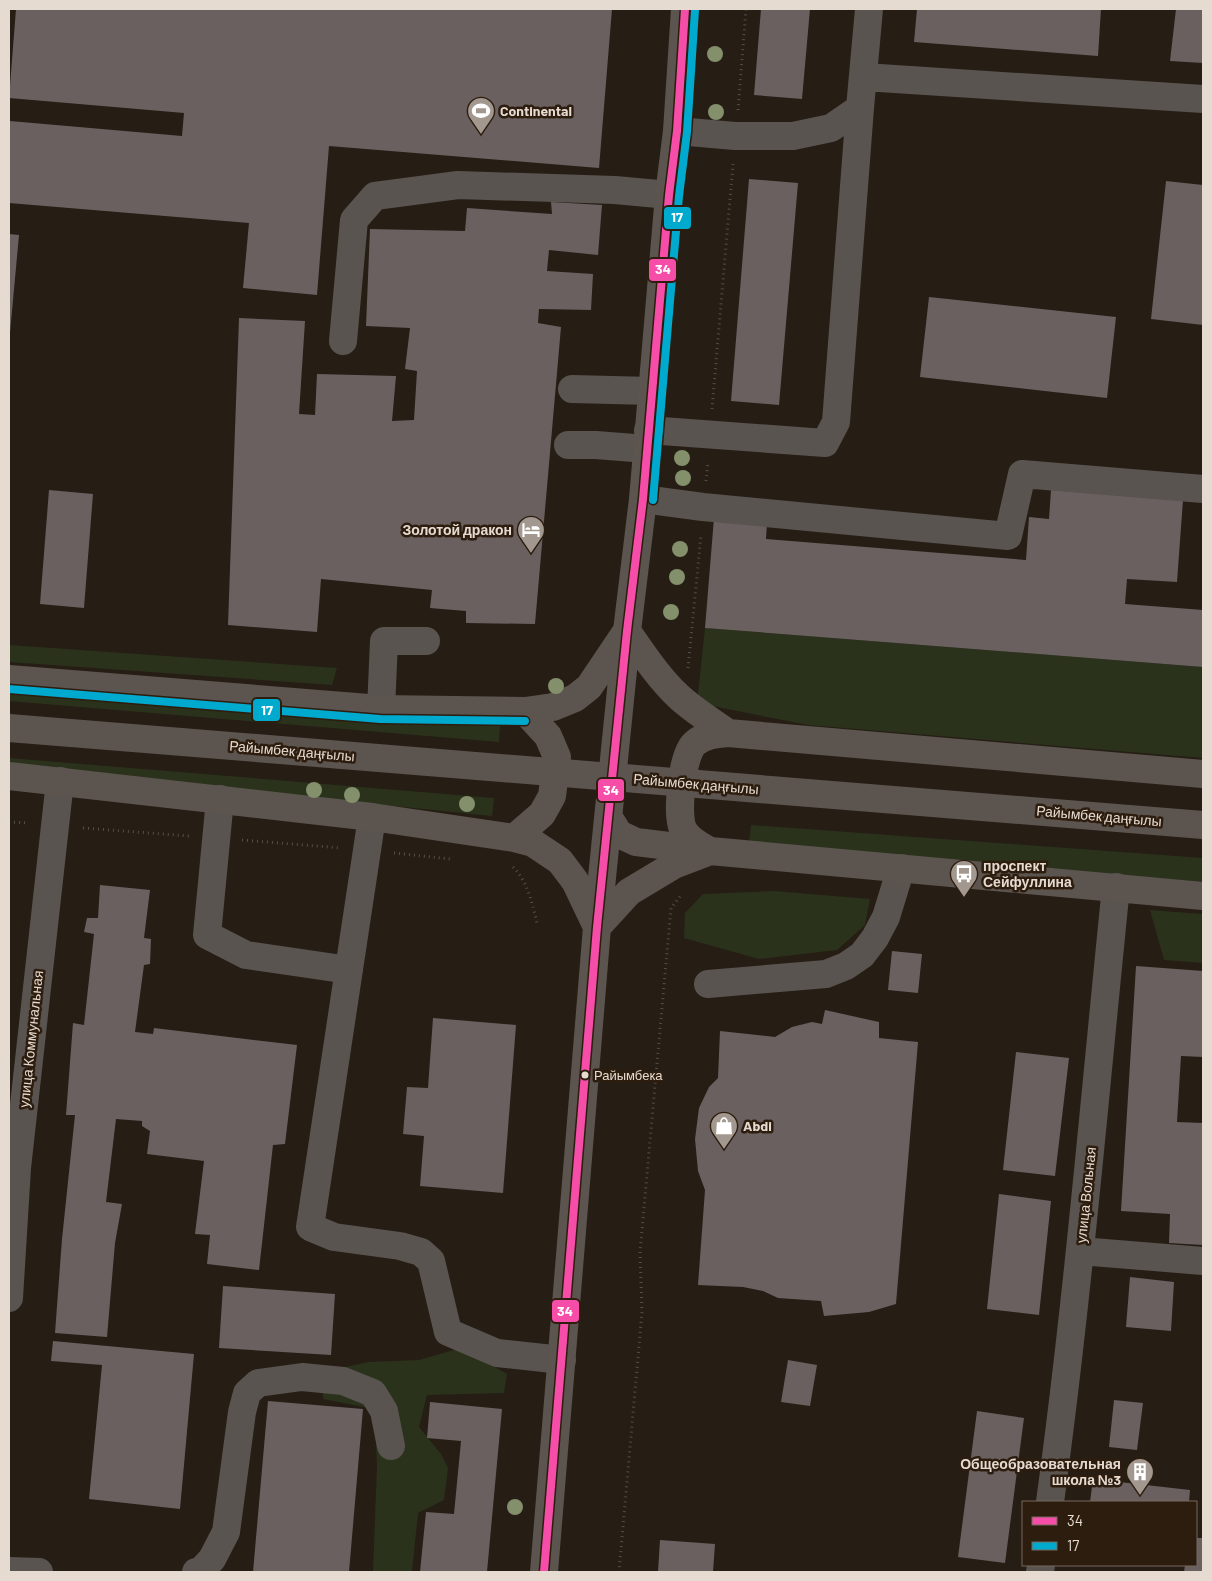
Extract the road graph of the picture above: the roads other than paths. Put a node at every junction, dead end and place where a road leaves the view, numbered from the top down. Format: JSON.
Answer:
{"nodes":[{"id":1,"x":685,"y":9,"type":"edge"},
{"id":2,"x":869,"y":9,"type":"edge"},
{"id":3,"x":864,"y":77,"type":"junction"},
{"id":4,"x":1203,"y":99,"type":"edge"},
{"id":5,"x":860,"y":108,"type":"junction"},
{"id":6,"x":677,"y":131,"type":"junction"},
{"id":7,"x":669,"y":195,"type":"junction"},
{"id":8,"x":343,"y":341,"type":"dead end"},
{"id":9,"x":572,"y":389,"type":"dead end"},
{"id":10,"x":652,"y":391,"type":"junction"},
{"id":11,"x":648,"y":439,"type":"junction"},
{"id":12,"x":568,"y":445,"type":"dead end"},
{"id":13,"x":1203,"y":489,"type":"edge"},
{"id":14,"x":642,"y":499,"type":"junction"},
{"id":15,"x":627,"y":631,"type":"junction"},
{"id":16,"x":426,"y":641,"type":"dead end"},
{"id":17,"x":9,"y":679,"type":"edge"},
{"id":18,"x":381,"y":710,"type":"junction"},
{"id":19,"x":525,"y":710,"type":"junction"},
{"id":20,"x":9,"y":728,"type":"edge"},
{"id":21,"x":728,"y":733,"type":"junction"},
{"id":22,"x":1203,"y":774,"type":"edge"},
{"id":23,"x":9,"y":776,"type":"edge"},
{"id":24,"x":60,"y":780,"type":"junction"},
{"id":25,"x":220,"y":799,"type":"junction"},
{"id":26,"x":372,"y":817,"type":"junction"},
{"id":27,"x":609,"y":818,"type":"junction"},
{"id":28,"x":1203,"y":825,"type":"edge"},
{"id":29,"x":514,"y":838,"type":"junction"},
{"id":30,"x":710,"y":851,"type":"junction"},
{"id":31,"x":901,"y":868,"type":"junction"},
{"id":32,"x":1116,"y":887,"type":"junction"},
{"id":33,"x":1203,"y":896,"type":"edge"},
{"id":34,"x":597,"y":927,"type":"junction"},
{"id":35,"x":349,"y":970,"type":"junction"},
{"id":36,"x":708,"y":984,"type":"dead end"},
{"id":37,"x":13,"y":1168,"type":"edge"},
{"id":38,"x":1080,"y":1251,"type":"junction"},
{"id":39,"x":1203,"y":1261,"type":"edge"},
{"id":40,"x":9,"y":1298,"type":"edge"},
{"id":41,"x":562,"y":1360,"type":"junction"},
{"id":42,"x":391,"y":1446,"type":"dead end"},
{"id":43,"x":1050,"y":1501,"type":"edge"},
{"id":44,"x":9,"y":1572,"type":"edge"},
{"id":45,"x":39,"y":1572,"type":"edge"},
{"id":46,"x":196,"y":1572,"type":"edge"},
{"id":47,"x":544,"y":1572,"type":"edge"}],
"edges":[{"from":1,"to":6,"type":"main road"},
{"from":2,"to":3,"type":"street"},
{"from":3,"to":4,"type":"street"},
{"from":3,"to":5,"type":"street"},
{"from":5,"to":6,"type":"street"},
{"from":5,"to":11,"type":"street"},
{"from":6,"to":7,"type":"main road"},
{"from":7,"to":8,"type":"street"},
{"from":7,"to":10,"type":"main road"},
{"from":9,"to":10,"type":"street"},
{"from":10,"to":11,"type":"main road"},
{"from":11,"to":12,"type":"street"},
{"from":11,"to":14,"type":"main road"},
{"from":13,"to":14,"type":"street"},
{"from":14,"to":15,"type":"main road"},
{"from":15,"to":19,"type":"main road"},
{"from":15,"to":21,"type":"main road"},
{"from":15,"to":27,"type":"main road"},
{"from":16,"to":18,"type":"street"},
{"from":17,"to":18,"type":"main road"},
{"from":18,"to":19,"type":"main road"},
{"from":19,"to":29,"type":"main road"},
{"from":20,"to":28,"type":"main road","name":"Райымбек даңғылы","bridge":true},
{"from":21,"to":22,"type":"main road"},
{"from":21,"to":30,"type":"main road"},
{"from":23,"to":24,"type":"main road"},
{"from":24,"to":25,"type":"main road"},
{"from":24,"to":37,"type":"street","name":"улица Коммунальная"},
{"from":25,"to":26,"type":"main road"},
{"from":25,"to":35,"type":"street"},
{"from":26,"to":29,"type":"main road"},
{"from":26,"to":35,"type":"street"},
{"from":27,"to":30,"type":"main road"},
{"from":27,"to":34,"type":"main road"},
{"from":29,"to":34,"type":"main road"},
{"from":30,"to":31,"type":"main road"},
{"from":30,"to":34,"type":"main road"},
{"from":31,"to":32,"type":"main road"},
{"from":31,"to":36,"type":"street"},
{"from":32,"to":33,"type":"main road"},
{"from":32,"to":38,"type":"street","name":"улица Вольная"},
{"from":34,"to":41,"type":"main road"},
{"from":35,"to":41,"type":"street"},
{"from":37,"to":40,"type":"street","name":"улица Коммунальная"},
{"from":38,"to":39,"type":"street"},
{"from":38,"to":43,"type":"street","name":"улица Вольная"},
{"from":41,"to":47,"type":"main road"},
{"from":42,"to":46,"type":"street"},
{"from":44,"to":45,"type":"street"}]}
